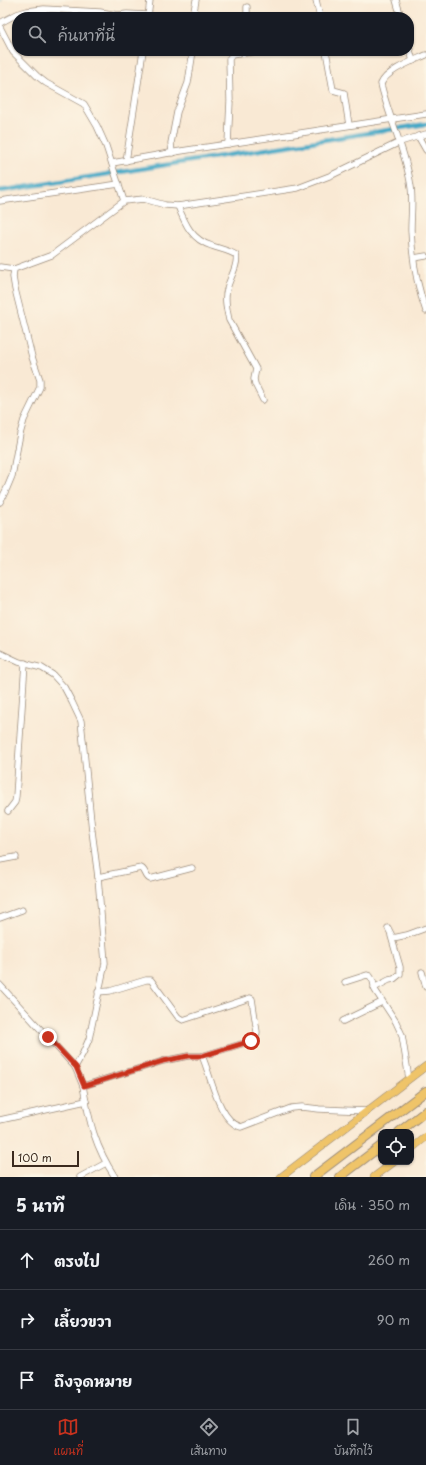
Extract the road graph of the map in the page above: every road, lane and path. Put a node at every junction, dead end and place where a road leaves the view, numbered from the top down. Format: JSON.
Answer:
{"nodes":[{"id":1,"x":150,"y":0,"type":"edge"},
{"id":2,"x":196,"y":0,"type":"edge"},
{"id":3,"x":316,"y":0,"type":"edge"},
{"id":4,"x":396,"y":0,"type":"edge"},
{"id":5,"x":247,"y":6,"type":"dead end"},
{"id":6,"x":24,"y":12,"type":"edge"},
{"id":7,"x":100,"y":12,"type":"edge"},
{"id":8,"x":148,"y":12,"type":"edge"},
{"id":9,"x":194,"y":12,"type":"edge"},
{"id":10,"x":247,"y":12,"type":"edge"},
{"id":11,"x":319,"y":12,"type":"edge"},
{"id":12,"x":400,"y":12,"type":"edge"},
{"id":13,"x":12,"y":17,"type":"edge"},
{"id":14,"x":0,"y":23,"type":"edge"},
{"id":15,"x":0,"y":27,"type":"edge"},
{"id":16,"x":12,"y":50,"type":"edge"},
{"id":17,"x":426,"y":55,"type":"edge"},
{"id":18,"x":17,"y":56,"type":"edge"},
{"id":19,"x":142,"y":56,"type":"edge"},
{"id":20,"x":192,"y":56,"type":"edge"},
{"id":21,"x":231,"y":56,"type":"edge"},
{"id":22,"x":327,"y":56,"type":"edge"},
{"id":23,"x":411,"y":56,"type":"edge"},
{"id":24,"x":413,"y":61,"type":"junction"},
{"id":25,"x":426,"y":114,"type":"edge"},
{"id":26,"x":392,"y":119,"type":"junction"},
{"id":27,"x":350,"y":125,"type":"junction"},
{"id":28,"x":426,"y":134,"type":"edge"},
{"id":29,"x":418,"y":136,"type":"junction"},
{"id":30,"x":400,"y":142,"type":"junction"},
{"id":31,"x":228,"y":144,"type":"junction"},
{"id":32,"x":426,"y":150,"type":"edge"},
{"id":33,"x":172,"y":153,"type":"junction"},
{"id":34,"x":126,"y":161,"type":"junction"},
{"id":35,"x":113,"y":166,"type":"junction"},
{"id":36,"x":118,"y":182,"type":"junction"},
{"id":37,"x":124,"y":200,"type":"junction"},
{"id":38,"x":0,"y":201,"type":"edge"},
{"id":39,"x":178,"y":206,"type":"junction"},
{"id":40,"x":426,"y":256,"type":"edge"},
{"id":41,"x":414,"y":258,"type":"junction"},
{"id":42,"x":0,"y":267,"type":"edge"},
{"id":43,"x":14,"y":270,"type":"junction"},
{"id":44,"x":426,"y":311,"type":"edge"},
{"id":45,"x":264,"y":400,"type":"dead end"},
{"id":46,"x":0,"y":502,"type":"edge"},
{"id":47,"x":0,"y":653,"type":"edge"},
{"id":48,"x":25,"y":663,"type":"junction"},
{"id":49,"x":8,"y":811,"type":"dead end"},
{"id":50,"x":16,"y":857,"type":"dead end"},
{"id":51,"x":0,"y":860,"type":"edge"},
{"id":52,"x":192,"y":868,"type":"dead end"},
{"id":53,"x":98,"y":876,"type":"junction"},
{"id":54,"x":22,"y":910,"type":"dead end"},
{"id":55,"x":0,"y":918,"type":"edge"},
{"id":56,"x":388,"y":928,"type":"dead end"},
{"id":57,"x":426,"y":928,"type":"edge"},
{"id":58,"x":391,"y":936,"type":"junction"},
{"id":59,"x":422,"y":972,"type":"dead end"},
{"id":60,"x":345,"y":982,"type":"dead end"},
{"id":61,"x":0,"y":985,"type":"edge"},
{"id":62,"x":426,"y":987,"type":"edge"},
{"id":63,"x":374,"y":988,"type":"junction"},
{"id":64,"x":98,"y":992,"type":"junction"},
{"id":65,"x":382,"y":1002,"type":"junction"},
{"id":66,"x":343,"y":1021,"type":"dead end"},
{"id":67,"x":202,"y":1056,"type":"junction"},
{"id":68,"x":426,"y":1066,"type":"edge"},
{"id":69,"x":76,"y":1067,"type":"junction"},
{"id":70,"x":409,"y":1079,"type":"junction"},
{"id":71,"x":84,"y":1086,"type":"junction"},
{"id":72,"x":426,"y":1091,"type":"edge"},
{"id":73,"x":86,"y":1101,"type":"junction"},
{"id":74,"x":367,"y":1111,"type":"junction"},
{"id":75,"x":426,"y":1111,"type":"edge"},
{"id":76,"x":0,"y":1120,"type":"edge"},
{"id":77,"x":403,"y":1129,"type":"edge"},
{"id":78,"x":426,"y":1137,"type":"edge"},
{"id":79,"x":414,"y":1147,"type":"edge"},
{"id":80,"x":378,"y":1148,"type":"edge"},
{"id":81,"x":106,"y":1163,"type":"junction"},
{"id":82,"x":390,"y":1165,"type":"edge"},
{"id":83,"x":80,"y":1177,"type":"edge"},
{"id":84,"x":115,"y":1177,"type":"edge"},
{"id":85,"x":281,"y":1177,"type":"edge"},
{"id":86,"x":313,"y":1177,"type":"edge"},
{"id":87,"x":340,"y":1177,"type":"edge"},
{"id":88,"x":374,"y":1177,"type":"edge"}],
"edges":[{"from":1,"to":8,"type":"street"},
{"from":2,"to":9,"type":"street"},
{"from":3,"to":11,"type":"street"},
{"from":4,"to":12,"type":"street"},
{"from":5,"to":10,"type":"street"},
{"from":6,"to":7,"type":"street"},
{"from":13,"to":14,"type":"street"},
{"from":15,"to":16,"type":"street"},
{"from":17,"to":24,"type":"street"},
{"from":18,"to":35,"type":"street"},
{"from":19,"to":34,"type":"street"},
{"from":20,"to":33,"type":"street"},
{"from":21,"to":31,"type":"street"},
{"from":22,"to":27,"type":"street"},
{"from":23,"to":24,"type":"street"},
{"from":24,"to":26,"type":"street"},
{"from":25,"to":26,"type":"street"},
{"from":26,"to":27,"type":"street"},
{"from":26,"to":30,"type":"street"},
{"from":27,"to":31,"type":"street"},
{"from":28,"to":29,"type":"street"},
{"from":29,"to":30,"type":"street"},
{"from":29,"to":32,"type":"street"},
{"from":30,"to":39,"type":"street"},
{"from":30,"to":41,"type":"street"},
{"from":31,"to":33,"type":"street"},
{"from":33,"to":34,"type":"street"},
{"from":34,"to":35,"type":"street"},
{"from":35,"to":36,"type":"street"},
{"from":36,"to":37,"type":"street"},
{"from":36,"to":38,"type":"street"},
{"from":37,"to":39,"type":"street"},
{"from":37,"to":43,"type":"street"},
{"from":39,"to":45,"type":"street"},
{"from":40,"to":41,"type":"street"},
{"from":41,"to":44,"type":"street"},
{"from":42,"to":43,"type":"street"},
{"from":43,"to":46,"type":"street"},
{"from":47,"to":48,"type":"street"},
{"from":48,"to":49,"type":"street"},
{"from":48,"to":53,"type":"street"},
{"from":50,"to":51,"type":"street"},
{"from":52,"to":53,"type":"street"},
{"from":53,"to":64,"type":"street"},
{"from":54,"to":55,"type":"street"},
{"from":56,"to":58,"type":"street"},
{"from":57,"to":58,"type":"street"},
{"from":58,"to":63,"type":"street"},
{"from":59,"to":62,"type":"street"},
{"from":60,"to":63,"type":"street"},
{"from":61,"to":69,"type":"street"},
{"from":63,"to":65,"type":"street"},
{"from":64,"to":67,"type":"street"},
{"from":64,"to":69,"type":"street"},
{"from":65,"to":66,"type":"street"},
{"from":65,"to":70,"type":"street"},
{"from":67,"to":71,"type":"street"},
{"from":67,"to":74,"type":"street"},
{"from":68,"to":70,"type":"main road"},
{"from":69,"to":71,"type":"street"},
{"from":70,"to":74,"type":"main road"},
{"from":71,"to":73,"type":"street"},
{"from":72,"to":86,"type":"highway"},
{"from":73,"to":76,"type":"street"},
{"from":73,"to":81,"type":"street"},
{"from":74,"to":85,"type":"main road"},
{"from":75,"to":77,"type":"highway"},
{"from":78,"to":79,"type":"main road"},
{"from":80,"to":87,"type":"highway"},
{"from":81,"to":83,"type":"street"},
{"from":81,"to":84,"type":"street"},
{"from":82,"to":88,"type":"main road"}]}
